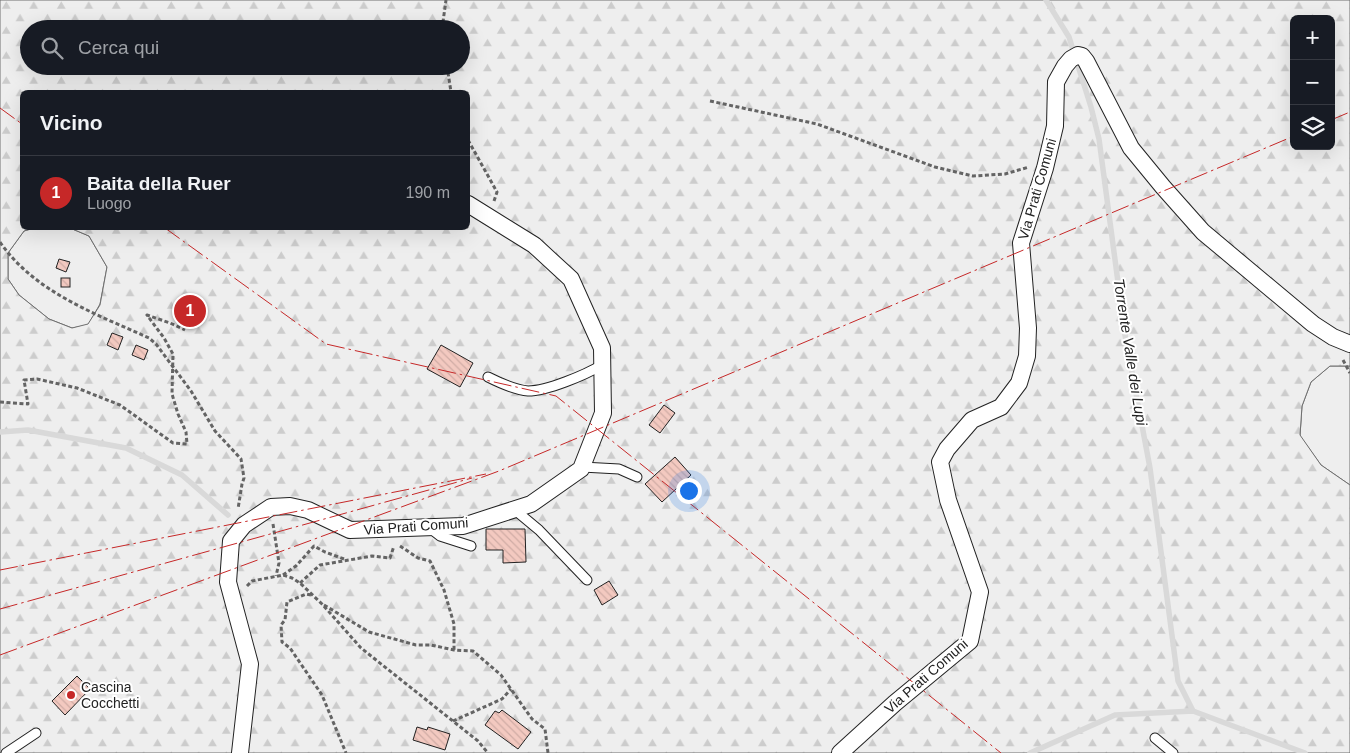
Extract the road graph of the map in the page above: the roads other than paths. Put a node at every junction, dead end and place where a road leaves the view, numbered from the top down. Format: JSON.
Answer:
{"nodes":[{"id":1,"x":470,"y":205,"type":"edge"},
{"id":2,"x":1350,"y":344,"type":"edge"},
{"id":3,"x":602,"y":366,"type":"junction"},
{"id":4,"x":488,"y":377,"type":"dead end"},
{"id":5,"x":582,"y":467,"type":"junction"},
{"id":6,"x":637,"y":478,"type":"dead end"},
{"id":7,"x":515,"y":510,"type":"junction"},
{"id":8,"x":429,"y":527,"type":"junction"},
{"id":9,"x":471,"y":546,"type":"dead end"},
{"id":10,"x":587,"y":580,"type":"dead end"},
{"id":11,"x":36,"y":733,"type":"dead end"},
{"id":12,"x":1155,"y":738,"type":"dead end"},
{"id":13,"x":6,"y":753,"type":"edge"},
{"id":14,"x":240,"y":753,"type":"edge"},
{"id":15,"x":840,"y":753,"type":"edge"},
{"id":16,"x":1173,"y":753,"type":"edge"}],
"edges":[{"from":1,"to":3,"type":"street"},
{"from":2,"to":15,"type":"street","name":"Via Prati Comuni"},
{"from":3,"to":4,"type":"lane"},
{"from":3,"to":5,"type":"street"},
{"from":5,"to":6,"type":"lane"},
{"from":5,"to":7,"type":"street","name":"Via Prati Comuni"},
{"from":7,"to":8,"type":"street","name":"Via Prati Comuni"},
{"from":7,"to":10,"type":"lane"},
{"from":8,"to":9,"type":"lane"},
{"from":8,"to":14,"type":"street","name":"Via Prati Comuni"},
{"from":11,"to":13,"type":"lane"},
{"from":12,"to":16,"type":"lane"}]}
